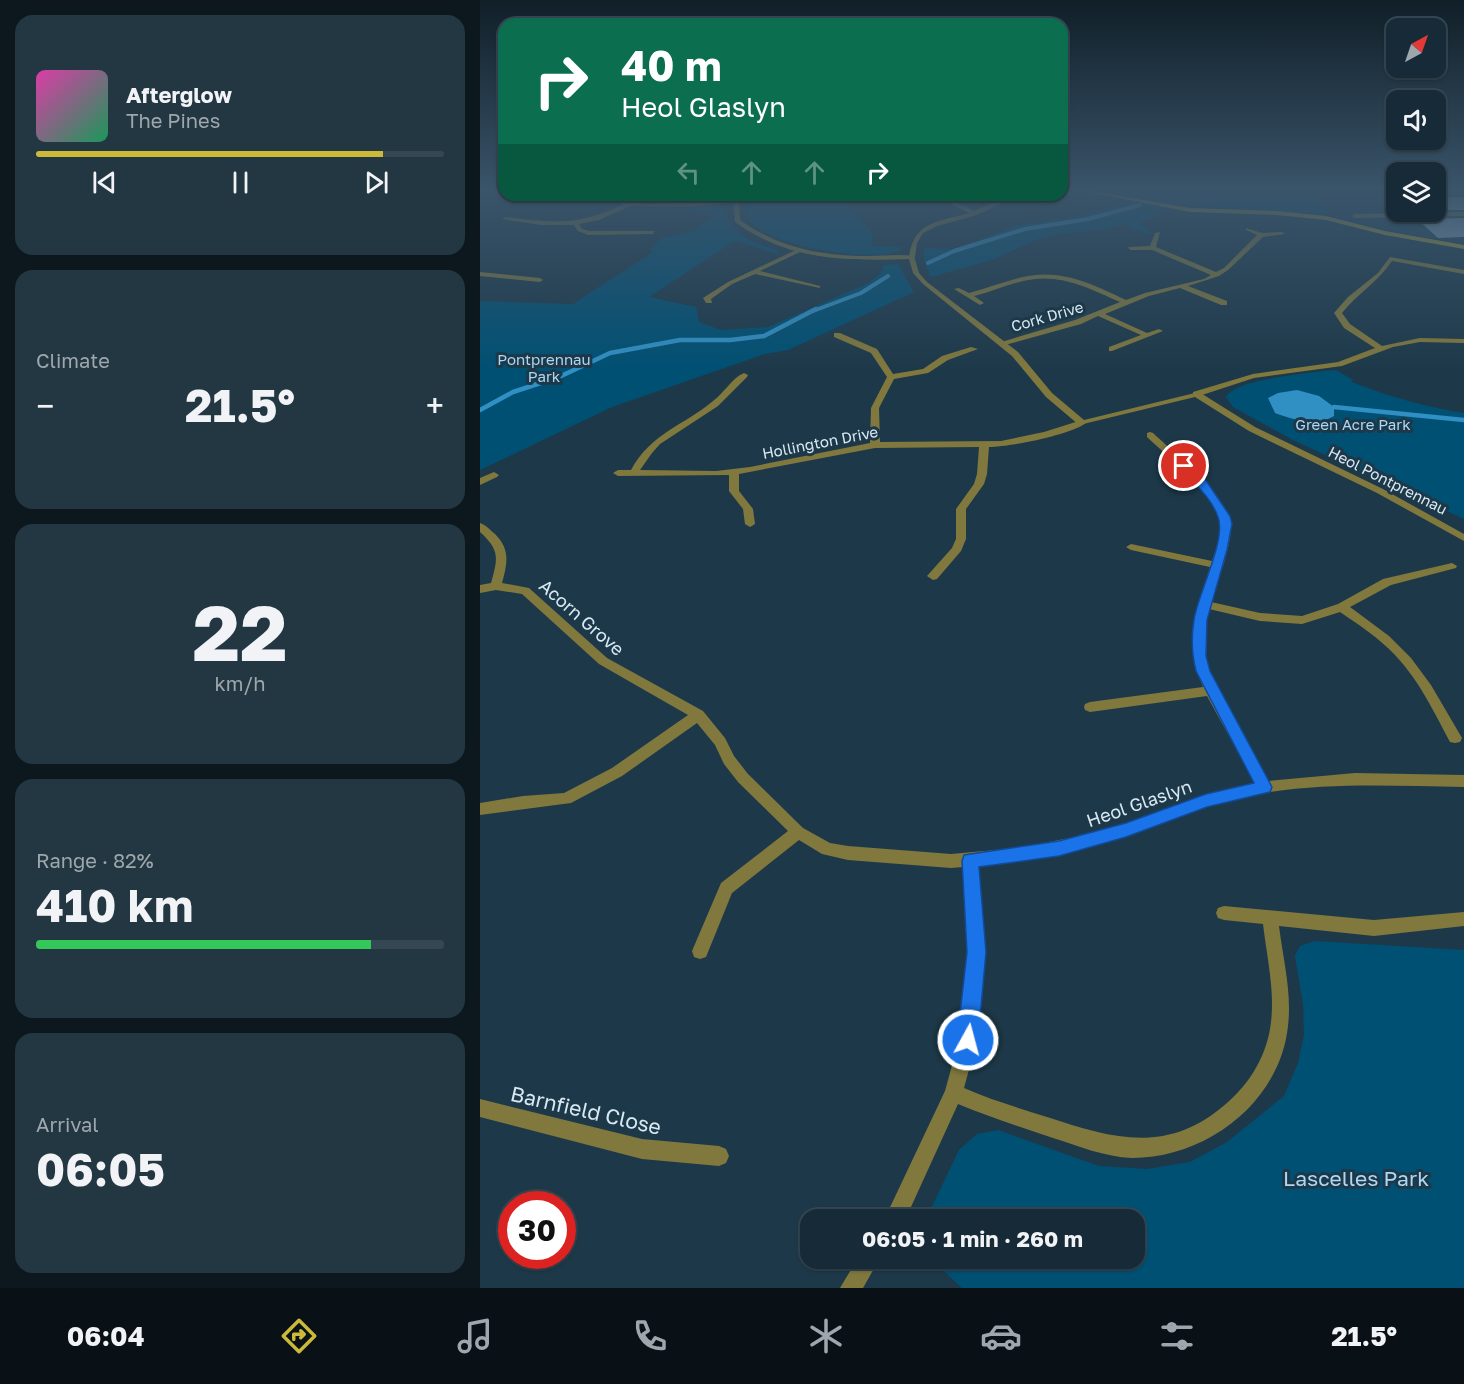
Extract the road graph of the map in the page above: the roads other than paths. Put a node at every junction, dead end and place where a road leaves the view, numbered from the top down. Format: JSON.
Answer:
{"nodes":[{"id":1,"x":796,"y":251,"type":"edge"},
{"id":2,"x":805,"y":251,"type":"edge"},
{"id":3,"x":913,"y":251,"type":"edge"},
{"id":4,"x":1160,"y":251,"type":"edge"},
{"id":5,"x":1243,"y":251,"type":"edge"},
{"id":6,"x":912,"y":257,"type":"junction"},
{"id":7,"x":755,"y":272,"type":"junction"},
{"id":8,"x":1464,"y":272,"type":"edge"},
{"id":9,"x":480,"y":274,"type":"edge"},
{"id":10,"x":1217,"y":275,"type":"junction"},
{"id":11,"x":540,"y":280,"type":"dead end"},
{"id":12,"x":1180,"y":285,"type":"junction"},
{"id":13,"x":818,"y":287,"type":"dead end"},
{"id":14,"x":957,"y":289,"type":"dead end"},
{"id":15,"x":968,"y":296,"type":"junction"},
{"id":16,"x":708,"y":301,"type":"dead end"},
{"id":17,"x":1125,"y":302,"type":"junction"},
{"id":18,"x":980,"y":303,"type":"dead end"},
{"id":19,"x":1224,"y":303,"type":"dead end"},
{"id":20,"x":1099,"y":314,"type":"junction"},
{"id":21,"x":1160,"y":331,"type":"dead end"},
{"id":22,"x":837,"y":335,"type":"dead end"},
{"id":23,"x":1146,"y":335,"type":"junction"},
{"id":24,"x":1463,"y":342,"type":"edge"},
{"id":25,"x":1002,"y":343,"type":"junction"},
{"id":26,"x":1379,"y":347,"type":"junction"},
{"id":27,"x":974,"y":349,"type":"dead end"},
{"id":28,"x":1112,"y":349,"type":"dead end"},
{"id":29,"x":744,"y":375,"type":"dead end"},
{"id":30,"x":891,"y":377,"type":"junction"},
{"id":31,"x":1197,"y":394,"type":"junction"},
{"id":32,"x":1082,"y":423,"type":"junction"},
{"id":33,"x":1150,"y":435,"type":"dead end"},
{"id":34,"x":875,"y":445,"type":"junction"},
{"id":35,"x":984,"y":446,"type":"junction"},
{"id":36,"x":734,"y":472,"type":"junction"},
{"id":37,"x":618,"y":473,"type":"dead end"},
{"id":38,"x":634,"y":473,"type":"junction"},
{"id":39,"x":494,"y":476,"type":"dead end"},
{"id":40,"x":480,"y":483,"type":"edge"},
{"id":41,"x":750,"y":524,"type":"dead end"},
{"id":42,"x":480,"y":526,"type":"edge"},
{"id":43,"x":1464,"y":538,"type":"edge"},
{"id":44,"x":1131,"y":547,"type":"dead end"},
{"id":45,"x":1217,"y":565,"type":"junction"},
{"id":46,"x":1452,"y":566,"type":"dead end"},
{"id":47,"x":933,"y":576,"type":"dead end"},
{"id":48,"x":496,"y":586,"type":"junction"},
{"id":49,"x":480,"y":589,"type":"edge"},
{"id":50,"x":1204,"y":604,"type":"junction"},
{"id":51,"x":1342,"y":607,"type":"junction"},
{"id":52,"x":1211,"y":691,"type":"junction"},
{"id":53,"x":1090,"y":707,"type":"dead end"},
{"id":54,"x":698,"y":715,"type":"junction"},
{"id":55,"x":1455,"y":738,"type":"dead end"},
{"id":56,"x":1464,"y":781,"type":"edge"},
{"id":57,"x":1264,"y":787,"type":"junction"},
{"id":58,"x":480,"y":809,"type":"edge"},
{"id":59,"x":798,"y":832,"type":"junction"},
{"id":60,"x":970,"y":861,"type":"junction"},
{"id":61,"x":1224,"y":913,"type":"dead end"},
{"id":62,"x":1270,"y":918,"type":"junction"},
{"id":63,"x":1464,"y":919,"type":"edge"},
{"id":64,"x":700,"y":951,"type":"dead end"},
{"id":65,"x":954,"y":1093,"type":"junction"},
{"id":66,"x":480,"y":1108,"type":"edge"},
{"id":67,"x":719,"y":1156,"type":"dead end"},
{"id":68,"x":899,"y":1209,"type":"edge"},
{"id":69,"x":863,"y":1269,"type":"edge"},
{"id":70,"x":851,"y":1288,"type":"edge"}],
"edges":[{"from":1,"to":7,"type":"street"},
{"from":2,"to":6,"type":"street"},
{"from":3,"to":6,"type":"street"},
{"from":4,"to":10,"type":"street"},
{"from":5,"to":10,"type":"street","name":"Cork Drive"},
{"from":6,"to":25,"type":"street"},
{"from":7,"to":13,"type":"street"},
{"from":7,"to":16,"type":"street"},
{"from":8,"to":26,"type":"street"},
{"from":9,"to":11,"type":"street"},
{"from":10,"to":12,"type":"street","name":"Cork Drive"},
{"from":12,"to":17,"type":"street","name":"Cork Drive"},
{"from":12,"to":19,"type":"street"},
{"from":14,"to":15,"type":"street"},
{"from":15,"to":17,"type":"street"},
{"from":15,"to":18,"type":"street"},
{"from":17,"to":20,"type":"street","name":"Cork Drive"},
{"from":20,"to":23,"type":"street","name":"Cork Drive"},
{"from":20,"to":25,"type":"street","name":"Cork Drive"},
{"from":21,"to":23,"type":"street"},
{"from":22,"to":30,"type":"street"},
{"from":23,"to":28,"type":"street"},
{"from":24,"to":26,"type":"street"},
{"from":25,"to":32,"type":"street"},
{"from":26,"to":31,"type":"street"},
{"from":27,"to":30,"type":"street"},
{"from":29,"to":38,"type":"street"},
{"from":30,"to":34,"type":"street"},
{"from":31,"to":32,"type":"street"},
{"from":31,"to":43,"type":"street","name":"Heol Pontprennau"},
{"from":32,"to":35,"type":"street","name":"Hollington Drive"},
{"from":33,"to":45,"type":"street"},
{"from":34,"to":35,"type":"street","name":"Hollington Drive"},
{"from":34,"to":36,"type":"street","name":"Hollington Drive"},
{"from":35,"to":47,"type":"street"},
{"from":36,"to":38,"type":"street","name":"Hollington Drive"},
{"from":36,"to":41,"type":"street"},
{"from":37,"to":38,"type":"street","name":"Hollington Drive"},
{"from":39,"to":40,"type":"street"},
{"from":42,"to":48,"type":"street"},
{"from":44,"to":45,"type":"street"},
{"from":45,"to":50,"type":"street"},
{"from":46,"to":51,"type":"street"},
{"from":48,"to":49,"type":"street","name":"Acorn Grove"},
{"from":48,"to":54,"type":"street","name":"Acorn Grove"},
{"from":50,"to":51,"type":"street"},
{"from":50,"to":52,"type":"street"},
{"from":51,"to":55,"type":"street"},
{"from":52,"to":53,"type":"street"},
{"from":52,"to":57,"type":"street"},
{"from":54,"to":58,"type":"street"},
{"from":54,"to":59,"type":"street","name":"Acorn Grove"},
{"from":56,"to":57,"type":"street","name":"Heol Glaslyn"},
{"from":57,"to":60,"type":"street","name":"Heol Glaslyn"},
{"from":59,"to":60,"type":"street","name":"Acorn Grove"},
{"from":59,"to":64,"type":"street"},
{"from":60,"to":65,"type":"street"},
{"from":61,"to":62,"type":"street"},
{"from":62,"to":63,"type":"street"},
{"from":62,"to":65,"type":"street"},
{"from":65,"to":68,"type":"street"},
{"from":66,"to":67,"type":"street","name":"Barnfield Close"},
{"from":69,"to":70,"type":"street"}]}
